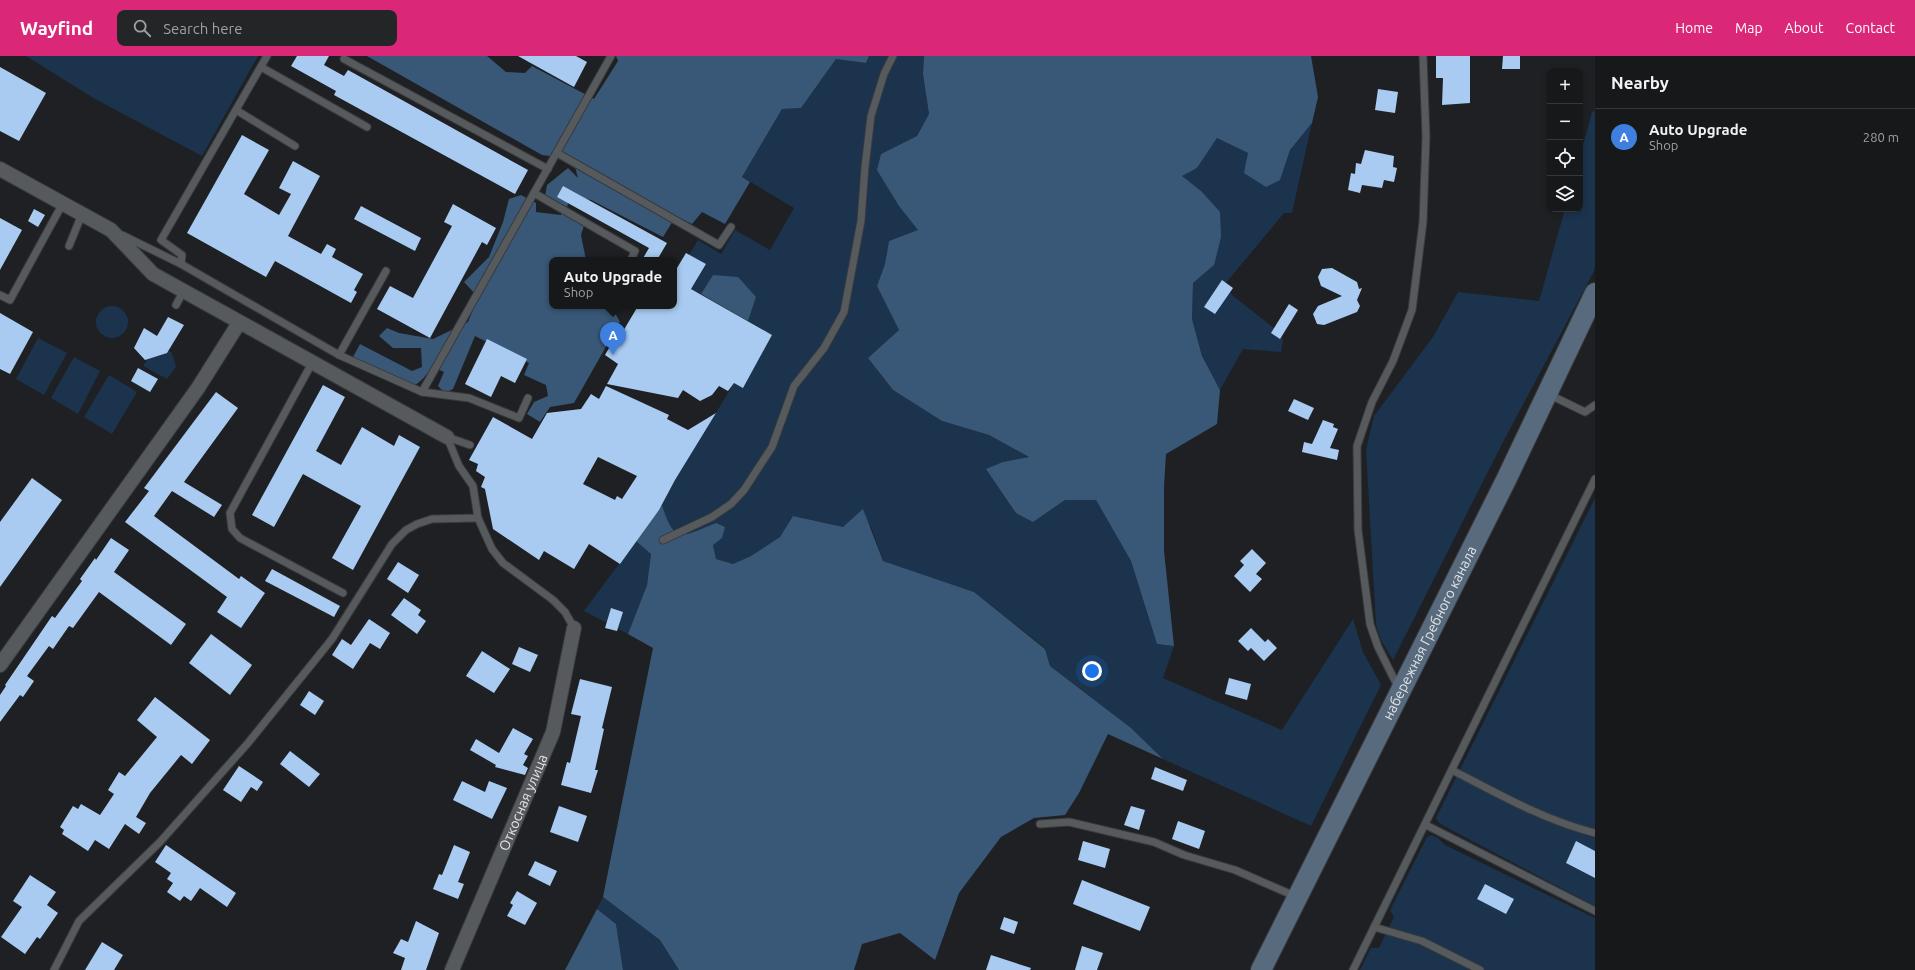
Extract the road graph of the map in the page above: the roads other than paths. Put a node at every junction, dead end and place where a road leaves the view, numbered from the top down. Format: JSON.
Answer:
{"nodes":[{"id":1,"x":267,"y":56,"type":"edge"},
{"id":2,"x":611,"y":56,"type":"edge"},
{"id":3,"x":893,"y":56,"type":"edge"},
{"id":4,"x":1423,"y":56,"type":"edge"},
{"id":5,"x":344,"y":59,"type":"dead end"},
{"id":6,"x":261,"y":67,"type":"junction"},
{"id":7,"x":236,"y":110,"type":"junction"},
{"id":8,"x":367,"y":128,"type":"dead end"},
{"id":9,"x":295,"y":146,"type":"dead end"},
{"id":10,"x":557,"y":153,"type":"junction"},
{"id":11,"x":0,"y":169,"type":"edge"},
{"id":12,"x":548,"y":169,"type":"junction"},
{"id":13,"x":534,"y":193,"type":"junction"},
{"id":14,"x":63,"y":203,"type":"junction"},
{"id":15,"x":82,"y":214,"type":"junction"},
{"id":16,"x":731,"y":228,"type":"dead end"},
{"id":17,"x":111,"y":230,"type":"junction"},
{"id":18,"x":161,"y":240,"type":"junction"},
{"id":19,"x":69,"y":246,"type":"dead end"},
{"id":20,"x":154,"y":252,"type":"junction"},
{"id":21,"x":632,"y":257,"type":"edge"},
{"id":22,"x":181,"y":264,"type":"junction"},
{"id":23,"x":386,"y":271,"type":"dead end"},
{"id":24,"x":183,"y":292,"type":"junction"},
{"id":25,"x":1595,"y":293,"type":"edge"},
{"id":26,"x":0,"y":295,"type":"edge"},
{"id":27,"x":176,"y":305,"type":"dead end"},
{"id":28,"x":238,"y":323,"type":"junction"},
{"id":29,"x":339,"y":355,"type":"junction"},
{"id":30,"x":312,"y":363,"type":"junction"},
{"id":31,"x":422,"y":392,"type":"junction"},
{"id":32,"x":1547,"y":394,"type":"junction"},
{"id":33,"x":528,"y":398,"type":"dead end"},
{"id":34,"x":1595,"y":405,"type":"edge"},
{"id":35,"x":447,"y":437,"type":"junction"},
{"id":36,"x":470,"y":445,"type":"dead end"},
{"id":37,"x":1595,"y":478,"type":"edge"},
{"id":38,"x":478,"y":518,"type":"junction"},
{"id":39,"x":663,"y":540,"type":"dead end"},
{"id":40,"x":343,"y":593,"type":"dead end"},
{"id":41,"x":574,"y":628,"type":"joint"},
{"id":42,"x":0,"y":665,"type":"edge"},
{"id":43,"x":1400,"y":691,"type":"junction"},
{"id":44,"x":1452,"y":770,"type":"junction"},
{"id":45,"x":1040,"y":824,"type":"dead end"},
{"id":46,"x":1426,"y":825,"type":"junction"},
{"id":47,"x":1595,"y":833,"type":"edge"},
{"id":48,"x":1297,"y":898,"type":"junction"},
{"id":49,"x":1595,"y":910,"type":"edge"},
{"id":50,"x":1374,"y":927,"type":"junction"},
{"id":51,"x":54,"y":970,"type":"edge"},
{"id":52,"x":452,"y":970,"type":"edge"},
{"id":53,"x":1261,"y":970,"type":"edge"},
{"id":54,"x":1353,"y":970,"type":"edge"},
{"id":55,"x":1480,"y":970,"type":"edge"}],
"edges":[{"from":1,"to":6,"type":"lane"},
{"from":2,"to":10,"type":"lane"},
{"from":3,"to":39,"type":"lane"},
{"from":4,"to":43,"type":"lane"},
{"from":5,"to":12,"type":"lane"},
{"from":6,"to":7,"type":"lane"},
{"from":6,"to":8,"type":"lane"},
{"from":7,"to":9,"type":"lane"},
{"from":7,"to":18,"type":"lane"},
{"from":10,"to":12,"type":"lane"},
{"from":10,"to":16,"type":"lane"},
{"from":11,"to":14,"type":"street"},
{"from":12,"to":13,"type":"lane"},
{"from":13,"to":21,"type":"lane"},
{"from":13,"to":31,"type":"lane"},
{"from":14,"to":15,"type":"street"},
{"from":14,"to":26,"type":"lane"},
{"from":15,"to":17,"type":"street"},
{"from":15,"to":19,"type":"lane"},
{"from":17,"to":20,"type":"lane"},
{"from":17,"to":24,"type":"street"},
{"from":18,"to":20,"type":"lane"},
{"from":18,"to":22,"type":"lane"},
{"from":20,"to":22,"type":"lane"},
{"from":22,"to":29,"type":"lane"},
{"from":23,"to":29,"type":"lane"},
{"from":24,"to":27,"type":"lane"},
{"from":24,"to":28,"type":"street"},
{"from":25,"to":32,"type":"street","name":"набережная Гребного канала"},
{"from":28,"to":30,"type":"street"},
{"from":28,"to":42,"type":"street"},
{"from":29,"to":31,"type":"lane"},
{"from":30,"to":35,"type":"street"},
{"from":30,"to":40,"type":"lane"},
{"from":31,"to":33,"type":"lane"},
{"from":32,"to":34,"type":"lane"},
{"from":32,"to":43,"type":"street","name":"набережная Гребного канала"},
{"from":35,"to":36,"type":"lane"},
{"from":35,"to":38,"type":"lane"},
{"from":37,"to":44,"type":"lane"},
{"from":38,"to":41,"type":"lane"},
{"from":38,"to":51,"type":"lane"},
{"from":41,"to":52,"type":"street","name":"Откосная улица"},
{"from":43,"to":48,"type":"street","name":"набережная Гребного канала"},
{"from":44,"to":46,"type":"lane"},
{"from":44,"to":47,"type":"lane"},
{"from":45,"to":48,"type":"lane"},
{"from":46,"to":49,"type":"lane"},
{"from":46,"to":50,"type":"lane"},
{"from":48,"to":53,"type":"street","name":"набережная Гребного канала"},
{"from":50,"to":54,"type":"lane"},
{"from":50,"to":55,"type":"lane"}]}
